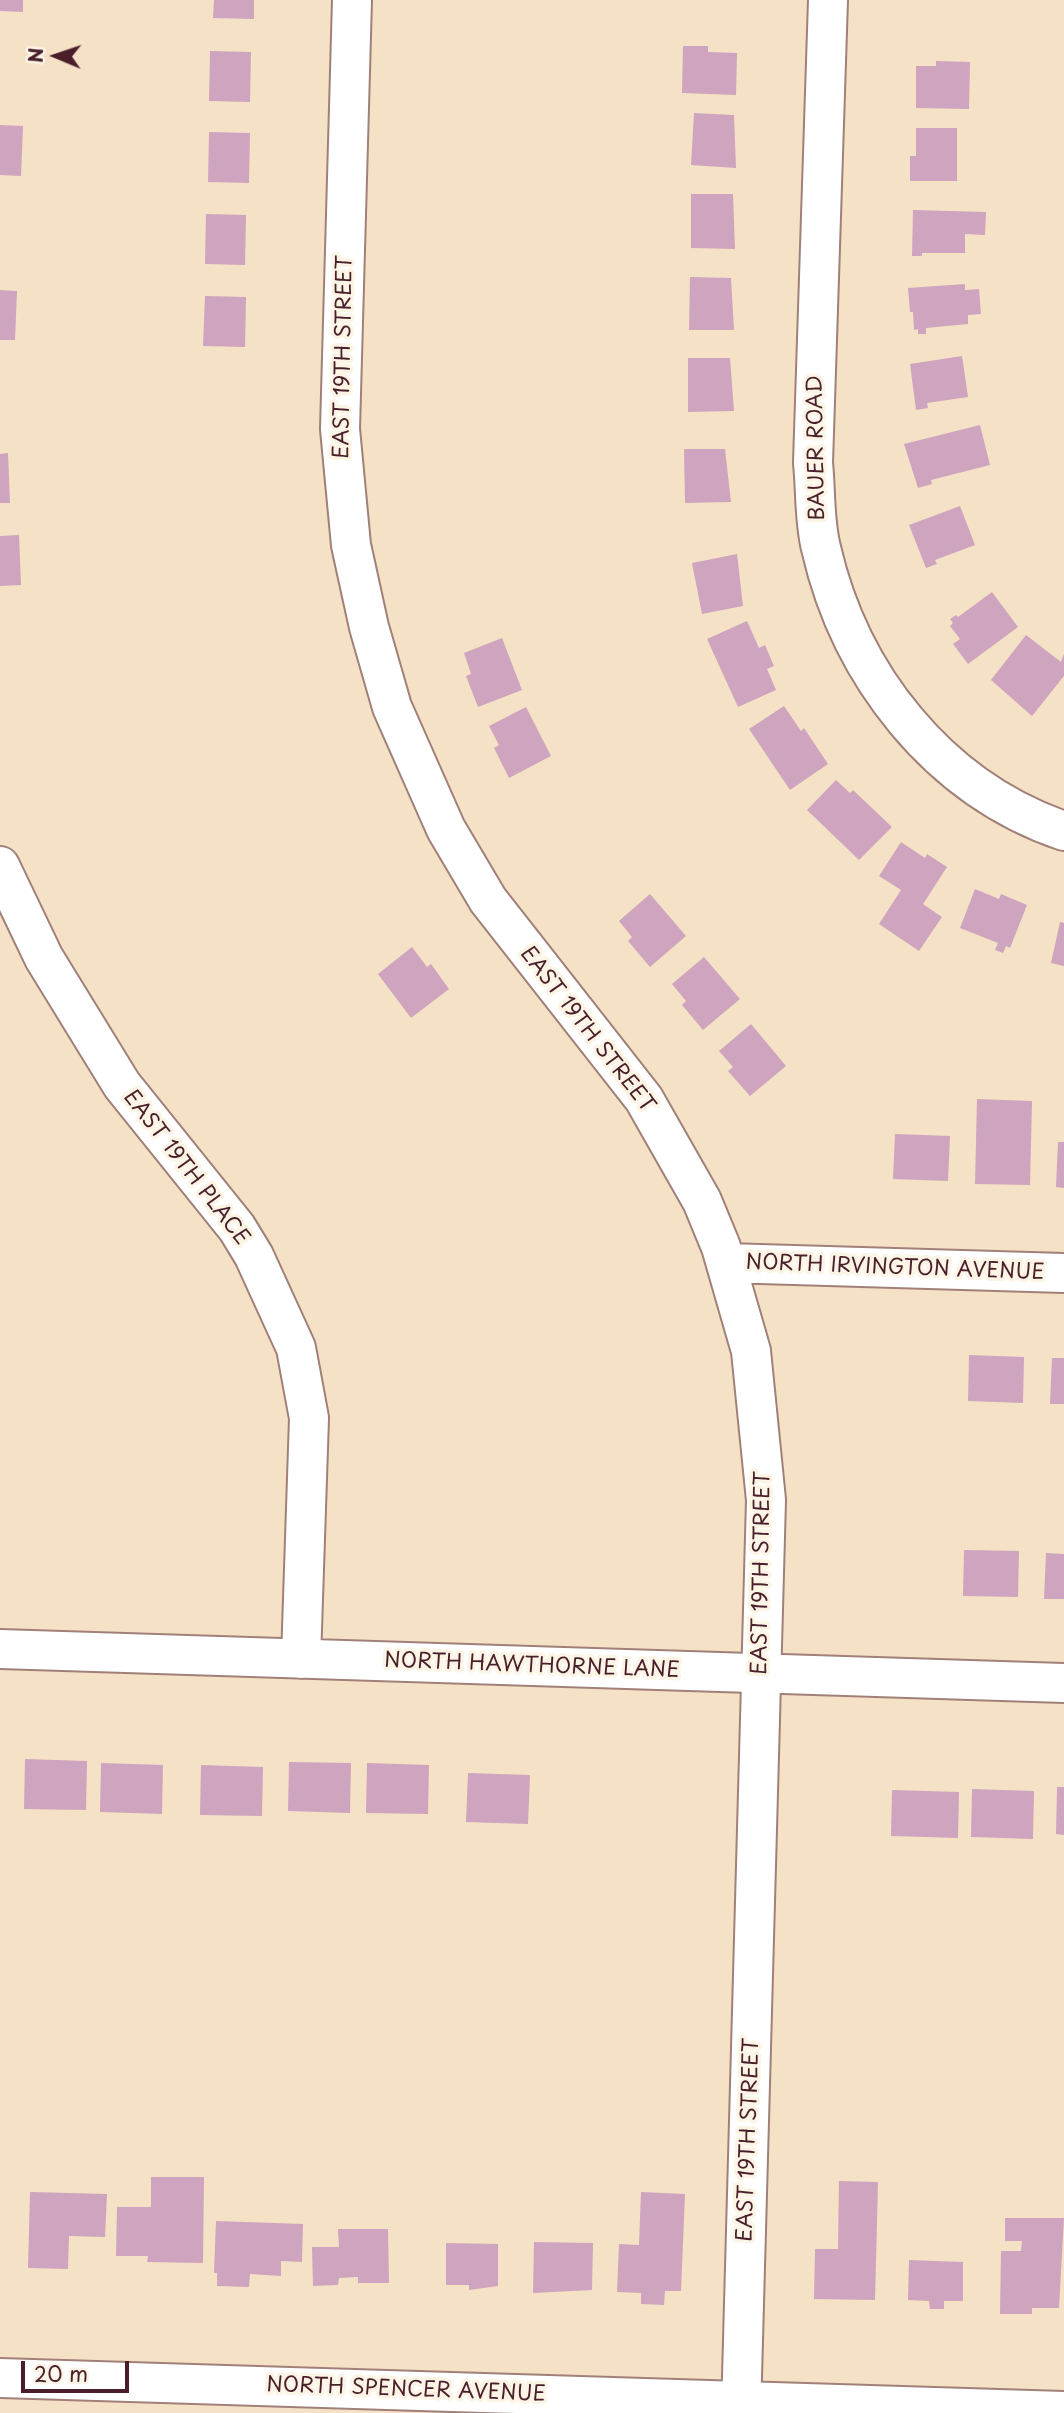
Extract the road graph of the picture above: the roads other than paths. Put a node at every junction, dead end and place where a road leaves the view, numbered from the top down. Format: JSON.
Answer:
{"nodes":[{"id":1,"x":352,"y":0,"type":"edge"},
{"id":2,"x":828,"y":0,"type":"edge"},
{"id":3,"x":1064,"y":831,"type":"edge"},
{"id":4,"x":0,"y":866,"type":"edge"},
{"id":5,"x":726,"y":1263,"type":"junction"},
{"id":6,"x":1064,"y":1273,"type":"edge"},
{"id":7,"x":0,"y":1649,"type":"edge"},
{"id":8,"x":300,"y":1659,"type":"junction"},
{"id":9,"x":761,"y":1673,"type":"junction"},
{"id":10,"x":1064,"y":1683,"type":"edge"},
{"id":11,"x":0,"y":2378,"type":"edge"},
{"id":12,"x":741,"y":2407,"type":"edge"},
{"id":13,"x":1064,"y":2411,"type":"edge"}],
"edges":[{"from":1,"to":5,"type":"street","name":"EAST 19TH STREET"},
{"from":2,"to":3,"type":"street","name":"BAUER ROAD"},
{"from":4,"to":8,"type":"street","name":"EAST 19TH PLACE"},
{"from":5,"to":6,"type":"street","name":"NORTH IRVINGTON AVENUE"},
{"from":5,"to":9,"type":"street","name":"EAST 19TH STREET"},
{"from":7,"to":8,"type":"street","name":"NORTH HAWTHORNE LANE"},
{"from":8,"to":9,"type":"street","name":"NORTH HAWTHORNE LANE"},
{"from":9,"to":10,"type":"street","name":"NORTH HAWTHORNE LANE"},
{"from":9,"to":12,"type":"street","name":"EAST 19TH STREET"},
{"from":11,"to":12,"type":"street","name":"NORTH SPENCER AVENUE"},
{"from":12,"to":13,"type":"street","name":"NORTH SPENCER AVENUE"}]}
